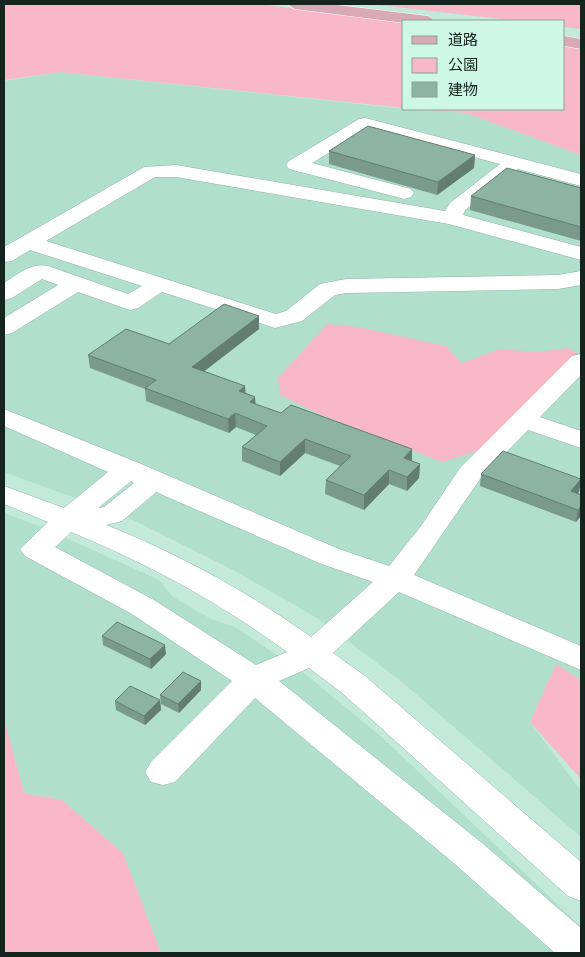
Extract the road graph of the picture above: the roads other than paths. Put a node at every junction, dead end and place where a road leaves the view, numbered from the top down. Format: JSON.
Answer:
{"nodes":[{"id":1,"x":295,"y":4,"type":"edge"},
{"id":2,"x":420,"y":20,"type":"edge"},
{"id":3,"x":565,"y":41,"type":"edge"},
{"id":4,"x":581,"y":44,"type":"edge"},
{"id":5,"x":514,"y":163,"type":"junction"},
{"id":6,"x":581,"y":180,"type":"edge"},
{"id":7,"x":454,"y":212,"type":"junction"},
{"id":8,"x":28,"y":242,"type":"junction"},
{"id":9,"x":581,"y":254,"type":"edge"},
{"id":10,"x":4,"y":256,"type":"edge"},
{"id":11,"x":581,"y":278,"type":"edge"},
{"id":12,"x":75,"y":284,"type":"junction"},
{"id":13,"x":160,"y":284,"type":"junction"},
{"id":14,"x":4,"y":293,"type":"edge"},
{"id":15,"x":4,"y":328,"type":"edge"},
{"id":16,"x":581,"y":361,"type":"edge"},
{"id":17,"x":4,"y":417,"type":"edge"},
{"id":18,"x":523,"y":420,"type":"junction"},
{"id":19,"x":581,"y":440,"type":"edge"},
{"id":20,"x":142,"y":475,"type":"junction"},
{"id":21,"x":4,"y":494,"type":"edge"},
{"id":22,"x":69,"y":520,"type":"junction"},
{"id":23,"x":395,"y":579,"type":"junction"},
{"id":24,"x":313,"y":652,"type":"junction"},
{"id":25,"x":581,"y":659,"type":"edge"},
{"id":26,"x":254,"y":679,"type":"junction"},
{"id":27,"x":163,"y":772,"type":"dead end"},
{"id":28,"x":581,"y":885,"type":"edge"},
{"id":29,"x":581,"y":952,"type":"edge"}],
"edges":[{"from":1,"to":2,"type":"main road"},
{"from":3,"to":4,"type":"main road"},
{"from":5,"to":6,"type":"street"},
{"from":5,"to":7,"type":"street"},
{"from":5,"to":7,"type":"street"},
{"from":7,"to":8,"type":"street"},
{"from":7,"to":9,"type":"street"},
{"from":8,"to":10,"type":"street"},
{"from":8,"to":13,"type":"street"},
{"from":11,"to":13,"type":"street"},
{"from":12,"to":13,"type":"street"},
{"from":12,"to":14,"type":"street"},
{"from":12,"to":15,"type":"street"},
{"from":16,"to":18,"type":"street"},
{"from":17,"to":20,"type":"street"},
{"from":18,"to":19,"type":"street"},
{"from":18,"to":23,"type":"street"},
{"from":20,"to":22,"type":"street"},
{"from":20,"to":23,"type":"street"},
{"from":21,"to":22,"type":"street"},
{"from":22,"to":24,"type":"street"},
{"from":22,"to":26,"type":"street"},
{"from":23,"to":24,"type":"street"},
{"from":23,"to":25,"type":"street"},
{"from":24,"to":26,"type":"street"},
{"from":24,"to":28,"type":"street"},
{"from":26,"to":27,"type":"street"},
{"from":26,"to":29,"type":"street"}]}
